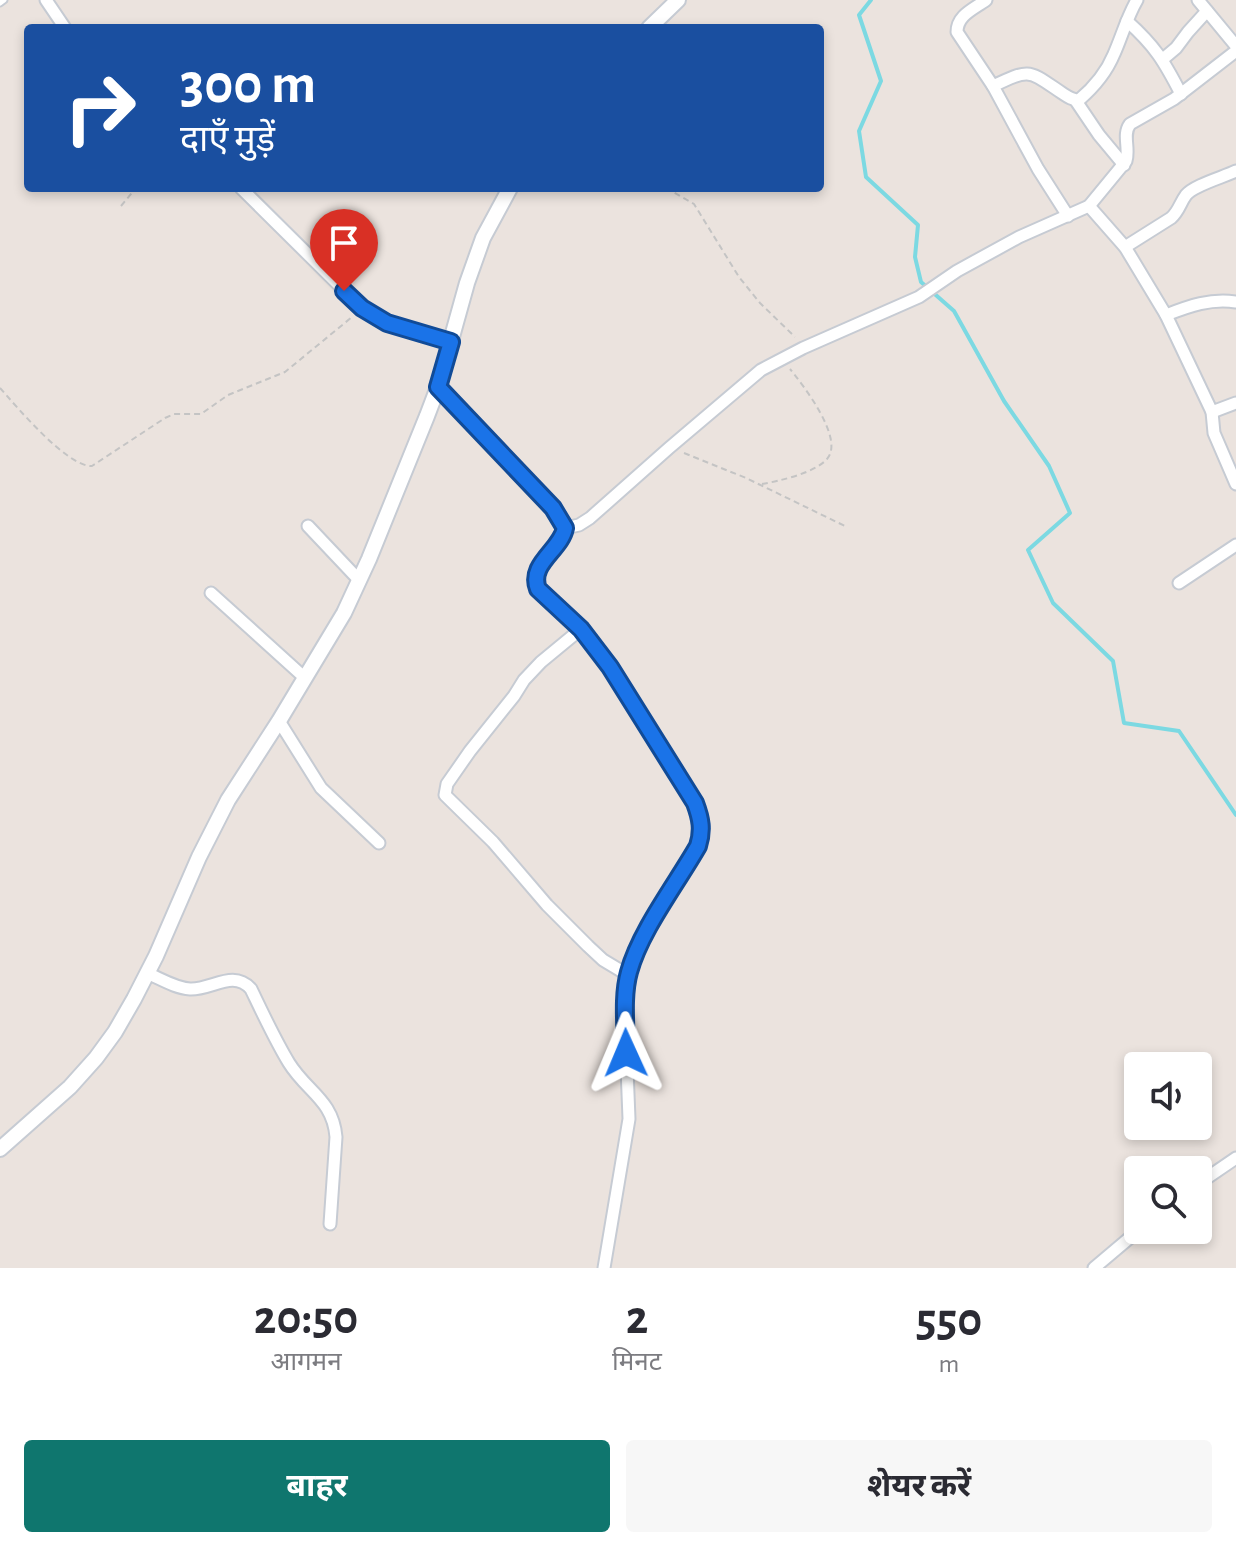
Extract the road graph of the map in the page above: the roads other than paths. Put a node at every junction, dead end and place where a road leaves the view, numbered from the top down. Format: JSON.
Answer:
{"nodes":[{"id":1,"x":46,"y":0,"type":"edge"},
{"id":2,"x":678,"y":0,"type":"edge"},
{"id":3,"x":986,"y":0,"type":"edge"},
{"id":4,"x":1137,"y":0,"type":"edge"},
{"id":5,"x":1198,"y":0,"type":"edge"},
{"id":6,"x":1207,"y":11,"type":"junction"},
{"id":7,"x":1127,"y":21,"type":"junction"},
{"id":8,"x":62,"y":24,"type":"edge"},
{"id":9,"x":653,"y":24,"type":"edge"},
{"id":10,"x":1236,"y":48,"type":"edge"},
{"id":11,"x":1163,"y":59,"type":"junction"},
{"id":12,"x":993,"y":86,"type":"junction"},
{"id":13,"x":1181,"y":94,"type":"junction"},
{"id":14,"x":1076,"y":101,"type":"junction"},
{"id":15,"x":1124,"y":165,"type":"junction"},
{"id":16,"x":1236,"y":171,"type":"edge"},
{"id":17,"x":245,"y":192,"type":"edge"},
{"id":18,"x":508,"y":192,"type":"edge"},
{"id":19,"x":1089,"y":206,"type":"junction"},
{"id":20,"x":1068,"y":216,"type":"junction"},
{"id":21,"x":1125,"y":247,"type":"junction"},
{"id":22,"x":1236,"y":302,"type":"edge"},
{"id":23,"x":1166,"y":315,"type":"junction"},
{"id":24,"x":451,"y":342,"type":"junction"},
{"id":25,"x":438,"y":387,"type":"junction"},
{"id":26,"x":1236,"y":403,"type":"edge"},
{"id":27,"x":1212,"y":412,"type":"junction"},
{"id":28,"x":1236,"y":484,"type":"edge"},
{"id":29,"x":308,"y":526,"type":"dead end"},
{"id":30,"x":565,"y":528,"type":"junction"},
{"id":31,"x":1236,"y":545,"type":"edge"},
{"id":32,"x":359,"y":580,"type":"junction"},
{"id":33,"x":1179,"y":583,"type":"dead end"},
{"id":34,"x":211,"y":593,"type":"dead end"},
{"id":35,"x":581,"y":629,"type":"junction"},
{"id":36,"x":305,"y":678,"type":"junction"},
{"id":37,"x":279,"y":721,"type":"junction"},
{"id":38,"x":379,"y":843,"type":"dead end"},
{"id":39,"x":147,"y":973,"type":"junction"},
{"id":40,"x":628,"y":975,"type":"junction"},
{"id":41,"x":0,"y":1149,"type":"edge"},
{"id":42,"x":1236,"y":1158,"type":"edge"},
{"id":43,"x":1212,"y":1174,"type":"edge"},
{"id":44,"x":330,"y":1224,"type":"dead end"},
{"id":45,"x":1124,"y":1243,"type":"edge"},
{"id":46,"x":604,"y":1268,"type":"edge"},
{"id":47,"x":1094,"y":1268,"type":"edge"}],
"edges":[{"from":1,"to":8,"type":"street"},
{"from":2,"to":9,"type":"street"},
{"from":3,"to":12,"type":"street"},
{"from":4,"to":7,"type":"street"},
{"from":5,"to":6,"type":"street"},
{"from":6,"to":10,"type":"street"},
{"from":6,"to":11,"type":"street"},
{"from":7,"to":11,"type":"street"},
{"from":7,"to":14,"type":"street"},
{"from":10,"to":13,"type":"street"},
{"from":11,"to":13,"type":"street"},
{"from":12,"to":14,"type":"street"},
{"from":12,"to":20,"type":"street"},
{"from":13,"to":15,"type":"street"},
{"from":14,"to":15,"type":"street"},
{"from":15,"to":19,"type":"street"},
{"from":16,"to":21,"type":"street"},
{"from":17,"to":24,"type":"street"},
{"from":18,"to":24,"type":"street"},
{"from":19,"to":20,"type":"street"},
{"from":19,"to":21,"type":"street"},
{"from":20,"to":30,"type":"street"},
{"from":21,"to":23,"type":"street"},
{"from":22,"to":23,"type":"street"},
{"from":23,"to":27,"type":"street"},
{"from":24,"to":25,"type":"street"},
{"from":25,"to":30,"type":"street"},
{"from":25,"to":32,"type":"street"},
{"from":26,"to":27,"type":"street"},
{"from":27,"to":28,"type":"street"},
{"from":29,"to":32,"type":"street"},
{"from":30,"to":35,"type":"street"},
{"from":31,"to":33,"type":"street"},
{"from":32,"to":36,"type":"street"},
{"from":34,"to":36,"type":"street"},
{"from":35,"to":40,"type":"street"},
{"from":35,"to":40,"type":"street"},
{"from":36,"to":37,"type":"street"},
{"from":37,"to":38,"type":"street"},
{"from":37,"to":39,"type":"street"},
{"from":39,"to":41,"type":"street"},
{"from":39,"to":44,"type":"street"},
{"from":40,"to":46,"type":"street"},
{"from":42,"to":43,"type":"street"},
{"from":45,"to":47,"type":"street"}]}
